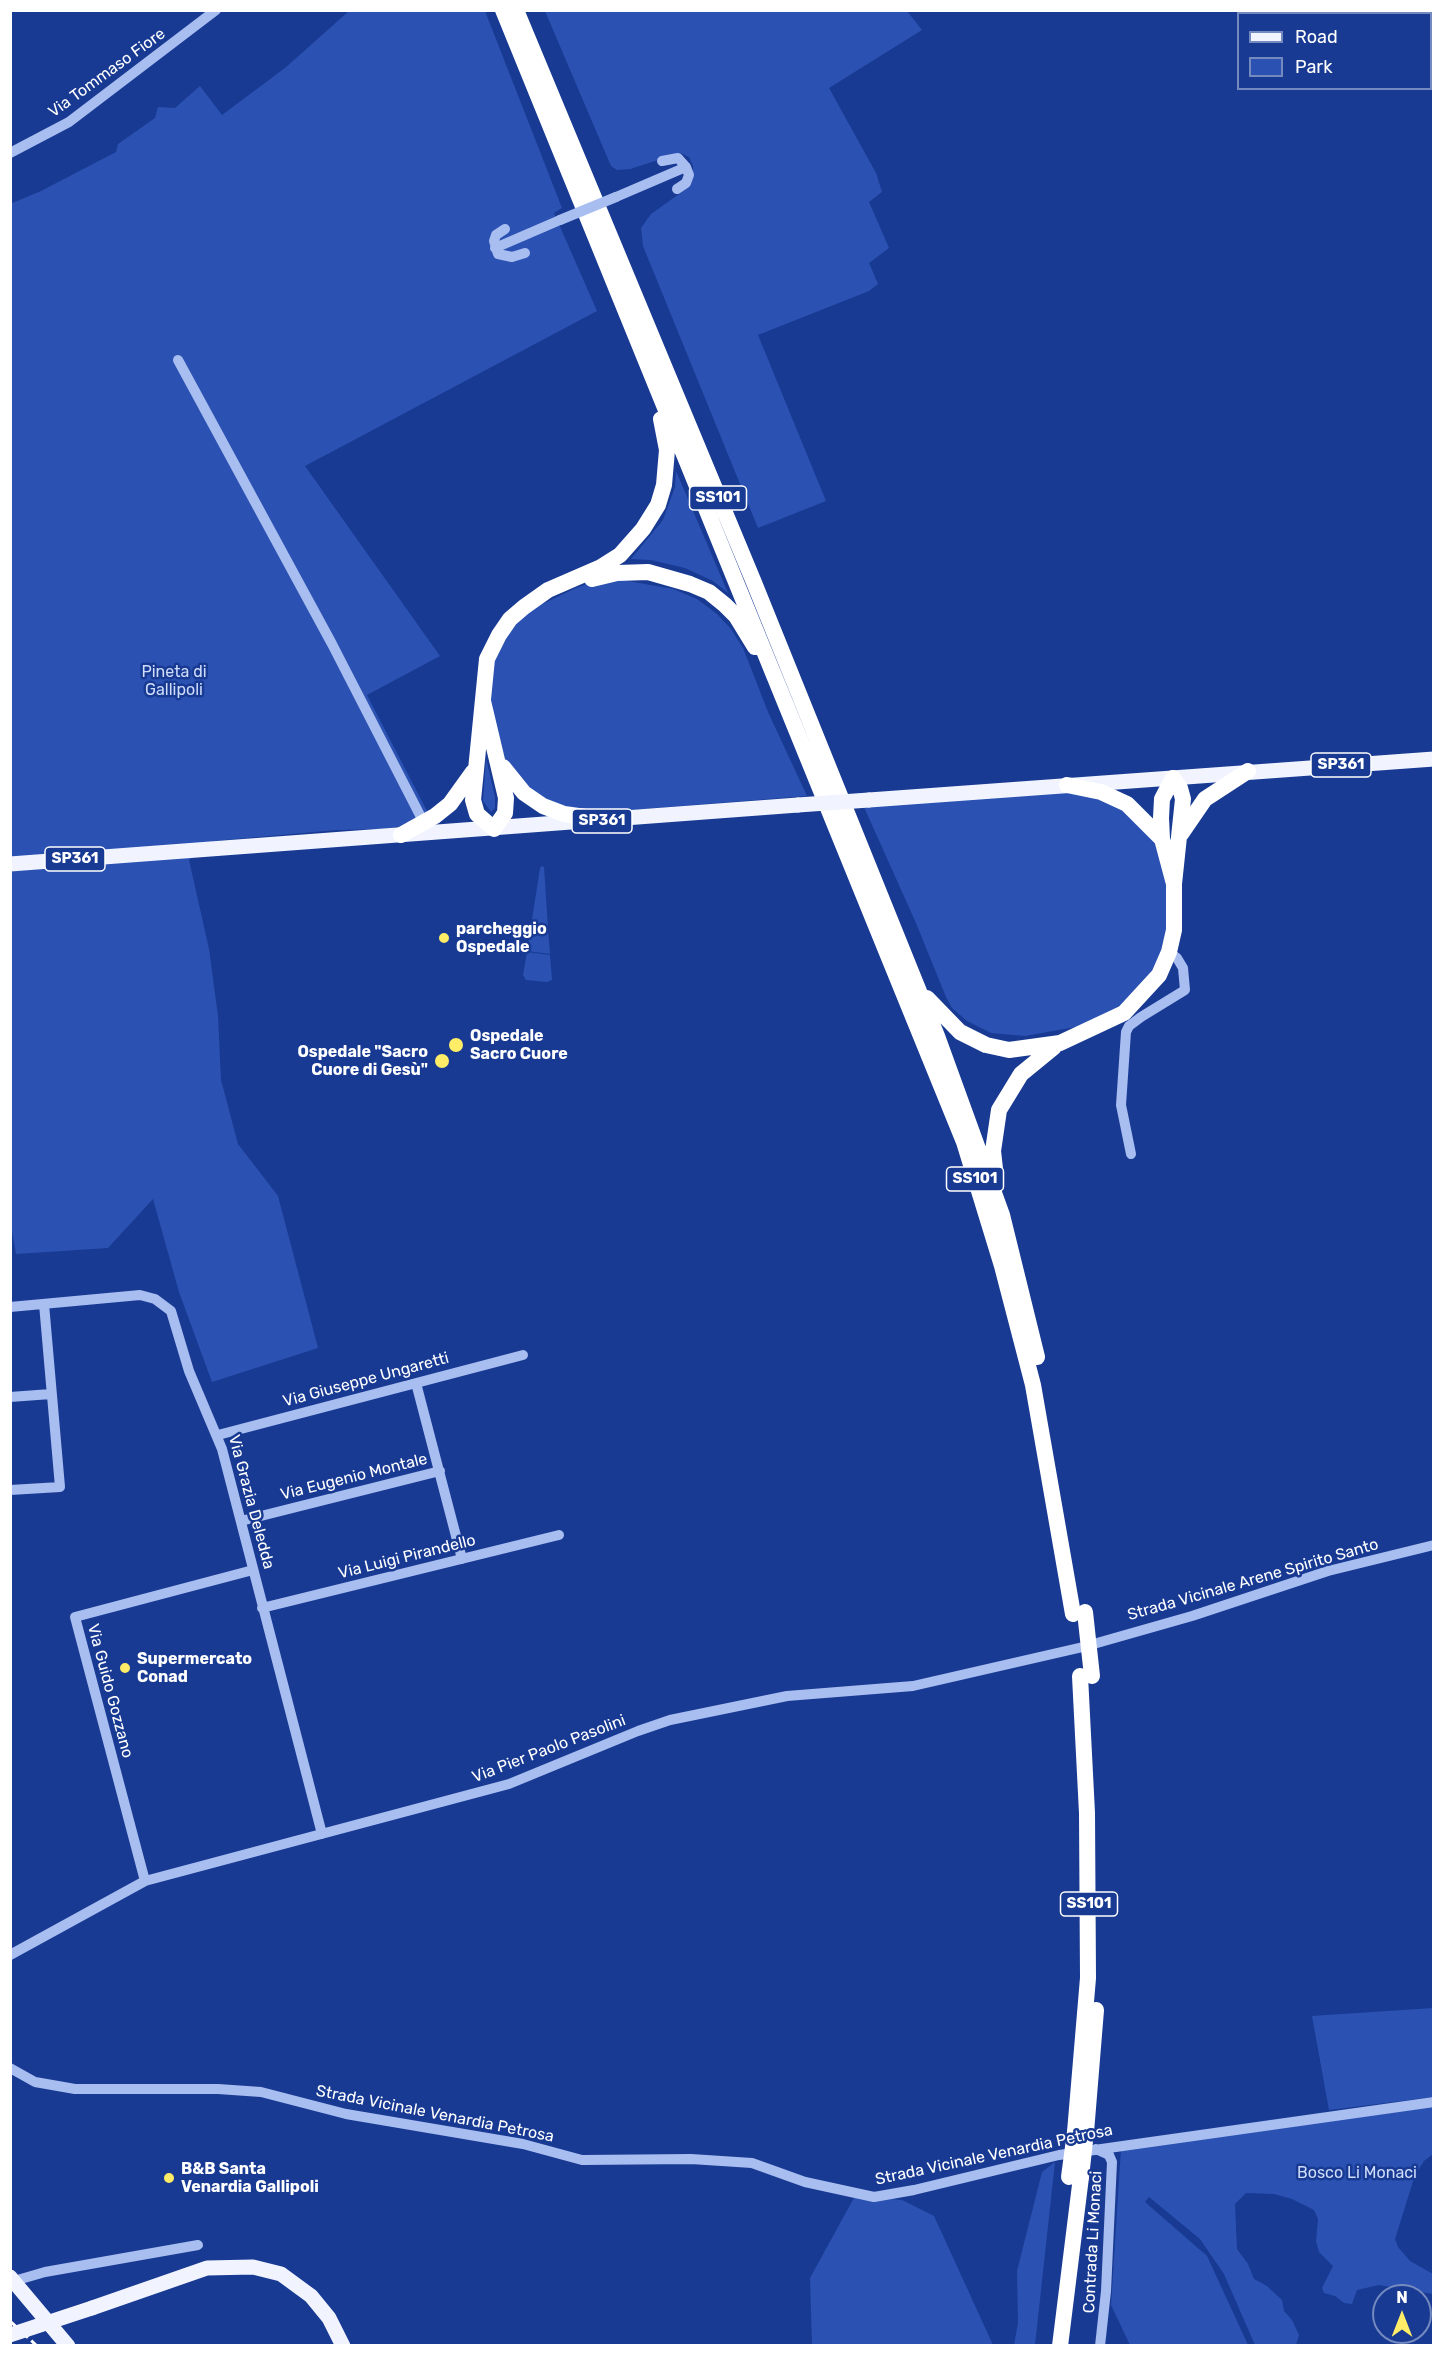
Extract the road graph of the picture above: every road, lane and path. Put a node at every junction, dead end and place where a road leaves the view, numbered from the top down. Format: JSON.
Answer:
{"nodes":[{"id":1,"x":216,"y":10,"type":"edge"},
{"id":2,"x":503,"y":10,"type":"edge"},
{"id":3,"x":516,"y":10,"type":"edge"},
{"id":4,"x":10,"y":153,"type":"edge"},
{"id":5,"x":662,"y":161,"type":"dead end"},
{"id":6,"x":686,"y":167,"type":"junction"},
{"id":7,"x":677,"y":189,"type":"dead end"},
{"id":8,"x":505,"y":229,"type":"dead end"},
{"id":9,"x":495,"y":248,"type":"junction"},
{"id":10,"x":525,"y":253,"type":"dead end"},
{"id":11,"x":611,"y":277,"type":"junction"},
{"id":12,"x":178,"y":360,"type":"dead end"},
{"id":13,"x":537,"y":598,"type":"junction"},
{"id":14,"x":483,"y":701,"type":"junction"},
{"id":15,"x":492,"y":744,"type":"junction"},
{"id":16,"x":1434,"y":759,"type":"edge"},
{"id":17,"x":811,"y":764,"type":"junction"},
{"id":18,"x":476,"y":766,"type":"junction"},
{"id":19,"x":1248,"y":771,"type":"junction"},
{"id":20,"x":1173,"y":778,"type":"junction"},
{"id":21,"x":1067,"y":785,"type":"junction"},
{"id":22,"x":607,"y":820,"type":"junction"},
{"id":23,"x":424,"y":823,"type":"junction"},
{"id":24,"x":494,"y":830,"type":"junction"},
{"id":25,"x":1181,"y":834,"type":"junction"},
{"id":26,"x":401,"y":835,"type":"junction"},
{"id":27,"x":1162,"y":839,"type":"junction"},
{"id":28,"x":10,"y":864,"type":"edge"},
{"id":29,"x":1174,"y":884,"type":"junction"},
{"id":30,"x":1169,"y":952,"type":"junction"},
{"id":31,"x":917,"y":986,"type":"junction"},
{"id":32,"x":1060,"y":1043,"type":"junction"},
{"id":33,"x":1131,"y":1154,"type":"dead end"},
{"id":34,"x":1002,"y":1215,"type":"junction"},
{"id":35,"x":44,"y":1304,"type":"junction"},
{"id":36,"x":10,"y":1307,"type":"edge"},
{"id":37,"x":523,"y":1355,"type":"dead end"},
{"id":38,"x":416,"y":1383,"type":"junction"},
{"id":39,"x":51,"y":1394,"type":"junction"},
{"id":40,"x":10,"y":1397,"type":"edge"},
{"id":41,"x":218,"y":1435,"type":"junction"},
{"id":42,"x":440,"y":1471,"type":"junction"},
{"id":43,"x":10,"y":1490,"type":"edge"},
{"id":44,"x":241,"y":1521,"type":"junction"},
{"id":45,"x":559,"y":1535,"type":"dead end"},
{"id":46,"x":1434,"y":1545,"type":"edge"},
{"id":47,"x":462,"y":1559,"type":"junction"},
{"id":48,"x":253,"y":1570,"type":"junction"},
{"id":49,"x":262,"y":1608,"type":"junction"},
{"id":50,"x":1079,"y":1613,"type":"junction"},
{"id":51,"x":1083,"y":1647,"type":"joint"},
{"id":52,"x":322,"y":1834,"type":"junction"},
{"id":53,"x":145,"y":1881,"type":"junction"},
{"id":54,"x":10,"y":1955,"type":"edge"},
{"id":55,"x":10,"y":2068,"type":"edge"},
{"id":56,"x":1434,"y":2102,"type":"edge"},
{"id":57,"x":1096,"y":2149,"type":"junction"},
{"id":58,"x":1075,"y":2177,"type":"junction"},
{"id":59,"x":198,"y":2246,"type":"dead end"},
{"id":60,"x":12,"y":2279,"type":"edge"},
{"id":61,"x":14,"y":2336,"type":"edge"},
{"id":62,"x":68,"y":2346,"type":"edge"},
{"id":63,"x":343,"y":2346,"type":"edge"},
{"id":64,"x":1049,"y":2346,"type":"edge"},
{"id":65,"x":1060,"y":2346,"type":"edge"},
{"id":66,"x":1100,"y":2346,"type":"edge"}],
"edges":[{"from":1,"to":4,"type":"street","name":"Via Tommaso Fiore"},
{"from":2,"to":11,"type":"highway","number":"SS101"},
{"from":3,"to":31,"type":"highway","number":"SS101"},
{"from":5,"to":6,"type":"street"},
{"from":6,"to":7,"type":"street"},
{"from":6,"to":9,"type":"street","bridge":true},
{"from":8,"to":9,"type":"street"},
{"from":9,"to":10,"type":"street"},
{"from":11,"to":13,"type":"highway"},
{"from":11,"to":17,"type":"highway","number":"SS101"},
{"from":12,"to":23,"type":"street"},
{"from":13,"to":14,"type":"highway"},
{"from":13,"to":17,"type":"highway"},
{"from":14,"to":15,"type":"highway"},
{"from":14,"to":18,"type":"highway"},
{"from":15,"to":22,"type":"highway"},
{"from":15,"to":24,"type":"highway"},
{"from":16,"to":19,"type":"main road","number":"SP361"},
{"from":17,"to":50,"type":"highway","number":"SS101"},
{"from":18,"to":23,"type":"highway"},
{"from":18,"to":24,"type":"highway"},
{"from":19,"to":20,"type":"main road","number":"SP361"},
{"from":19,"to":25,"type":"highway"},
{"from":20,"to":21,"type":"main road","number":"SP361"},
{"from":20,"to":25,"type":"highway"},
{"from":20,"to":27,"type":"highway"},
{"from":21,"to":22,"type":"main road","number":"SP361","bridge":true},
{"from":21,"to":27,"type":"highway"},
{"from":22,"to":24,"type":"main road","number":"SP361"},
{"from":23,"to":26,"type":"highway"},
{"from":24,"to":26,"type":"main road","number":"SP361"},
{"from":25,"to":29,"type":"highway"},
{"from":26,"to":28,"type":"main road","number":"SP361"},
{"from":27,"to":29,"type":"highway"},
{"from":29,"to":30,"type":"highway"},
{"from":30,"to":32,"type":"highway"},
{"from":30,"to":33,"type":"street"},
{"from":31,"to":32,"type":"highway"},
{"from":31,"to":34,"type":"highway","number":"SS101"},
{"from":32,"to":34,"type":"highway"},
{"from":34,"to":50,"type":"highway","number":"SS101"},
{"from":35,"to":36,"type":"street","name":"Via Grazia Deledda"},
{"from":35,"to":39,"type":"street"},
{"from":35,"to":41,"type":"street","name":"Via Grazia Deledda"},
{"from":37,"to":38,"type":"street","name":"Via Giuseppe Ungaretti"},
{"from":38,"to":41,"type":"street","name":"Via Giuseppe Ungaretti"},
{"from":38,"to":42,"type":"street"},
{"from":39,"to":40,"type":"street"},
{"from":39,"to":43,"type":"street"},
{"from":41,"to":44,"type":"street","name":"Via Grazia Deledda"},
{"from":42,"to":44,"type":"street","name":"Via Eugenio Montale"},
{"from":42,"to":47,"type":"street"},
{"from":44,"to":48,"type":"street","name":"Via Grazia Deledda"},
{"from":45,"to":47,"type":"street","name":"Via Luigi Pirandello"},
{"from":46,"to":51,"type":"street","name":"Strada Vicinale Arene Spirito Santo"},
{"from":47,"to":49,"type":"street","name":"Via Luigi Pirandello"},
{"from":48,"to":49,"type":"street","name":"Via Grazia Deledda"},
{"from":48,"to":53,"type":"street","name":"Via Guido Gozzano"},
{"from":49,"to":52,"type":"street","name":"Via Grazia Deledda"},
{"from":50,"to":58,"type":"highway","number":"SS101","bridge":true},
{"from":51,"to":52,"type":"street","name":"Via Pier Paolo Pasolini"},
{"from":52,"to":53,"type":"street","name":"Via Pier Paolo Pasolini"},
{"from":53,"to":54,"type":"street","name":"Via Pier Paolo Pasolini"},
{"from":55,"to":57,"type":"street","name":"Strada Vicinale Venardia Petrosa"},
{"from":56,"to":57,"type":"street","name":"Strada Vicinale Venardia Petrosa"},
{"from":57,"to":66,"type":"street","name":"Contrada Li Monaci"},
{"from":58,"to":64,"type":"highway","number":"SS101"},
{"from":58,"to":65,"type":"highway","number":"SS101"},
{"from":59,"to":60,"type":"street"},
{"from":60,"to":62,"type":"main road"},
{"from":61,"to":63,"type":"main road","bridge":true}]}
